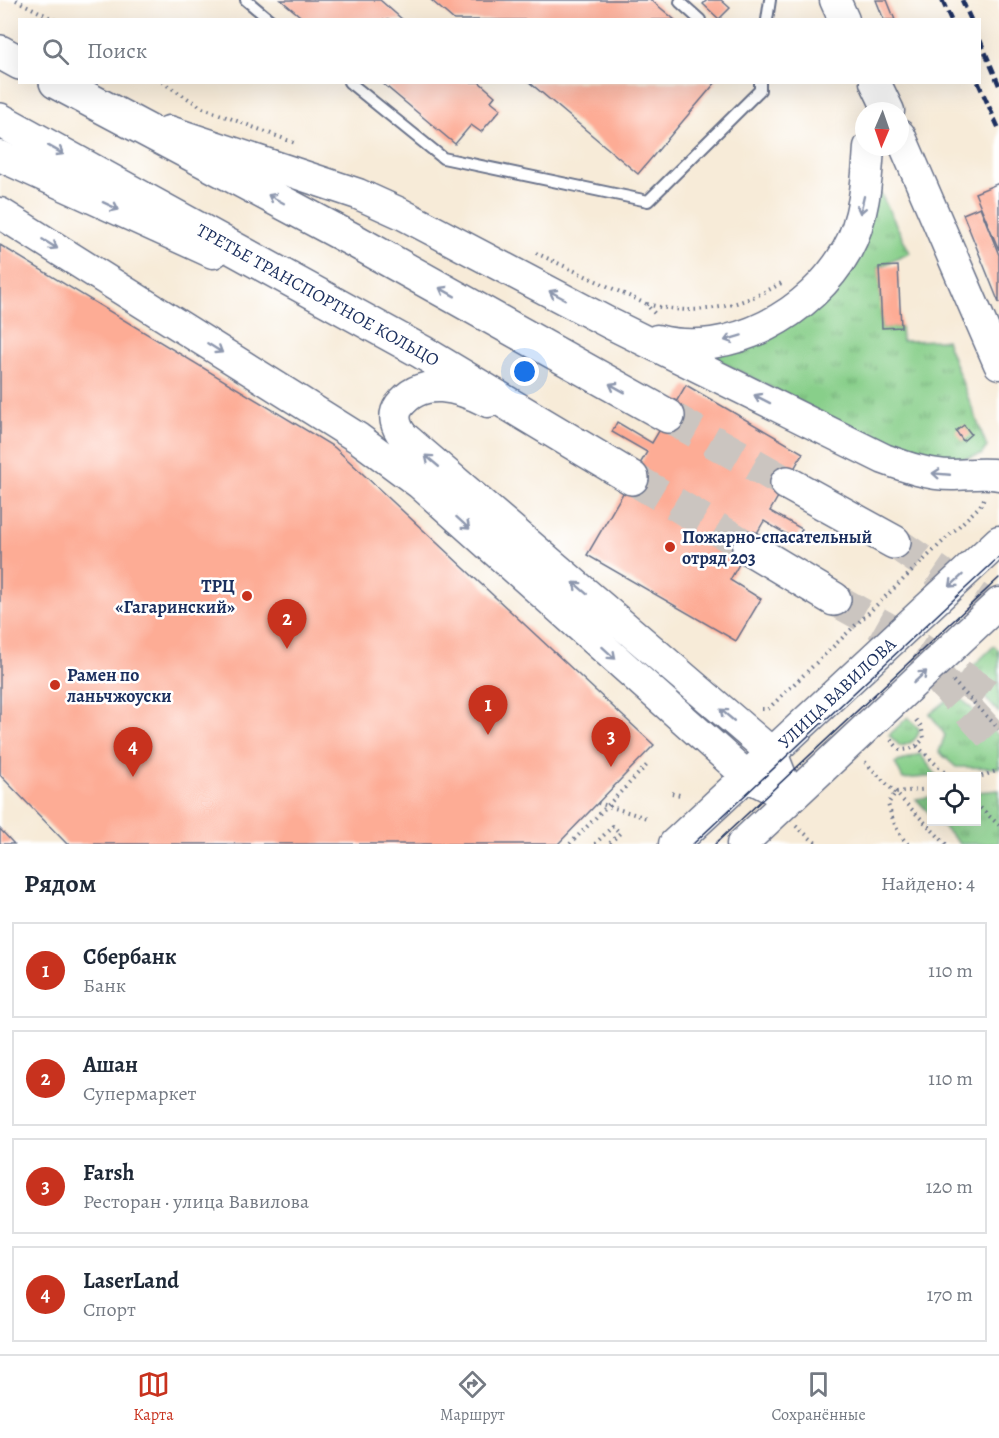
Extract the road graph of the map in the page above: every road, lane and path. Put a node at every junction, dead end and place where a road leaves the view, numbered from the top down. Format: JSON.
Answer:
{"nodes":[{"id":1,"x":16,"y":0,"type":"edge"},
{"id":2,"x":246,"y":0,"type":"edge"},
{"id":3,"x":770,"y":0,"type":"edge"},
{"id":4,"x":835,"y":0,"type":"edge"},
{"id":5,"x":681,"y":1,"type":"edge"},
{"id":6,"x":52,"y":18,"type":"edge"},
{"id":7,"x":268,"y":18,"type":"edge"},
{"id":8,"x":698,"y":18,"type":"edge"},
{"id":9,"x":767,"y":18,"type":"edge"},
{"id":10,"x":843,"y":18,"type":"edge"},
{"id":11,"x":0,"y":52,"type":"edge"},
{"id":12,"x":18,"y":62,"type":"edge"},
{"id":13,"x":60,"y":84,"type":"edge"},
{"id":14,"x":165,"y":84,"type":"edge"},
{"id":15,"x":351,"y":84,"type":"edge"},
{"id":16,"x":760,"y":84,"type":"edge"},
{"id":17,"x":870,"y":84,"type":"edge"},
{"id":18,"x":876,"y":84,"type":"edge"},
{"id":19,"x":870,"y":102,"type":"edge"},
{"id":20,"x":885,"y":102,"type":"edge"},
{"id":21,"x":203,"y":108,"type":"dead end"},
{"id":22,"x":108,"y":110,"type":"junction"},
{"id":23,"x":0,"y":120,"type":"edge"},
{"id":24,"x":0,"y":156,"type":"edge"},
{"id":25,"x":868,"y":156,"type":"edge"},
{"id":26,"x":909,"y":156,"type":"edge"},
{"id":27,"x":0,"y":213,"type":"edge"},
{"id":28,"x":789,"y":277,"type":"dead end"},
{"id":29,"x":646,"y":304,"type":"dead end"},
{"id":30,"x":609,"y":322,"type":"junction"},
{"id":31,"x":377,"y":327,"type":"junction"},
{"id":32,"x":999,"y":364,"type":"edge"},
{"id":33,"x":668,"y":416,"type":"tunnel mouth"},
{"id":34,"x":562,"y":436,"type":"junction"},
{"id":35,"x":632,"y":478,"type":"tunnel mouth"},
{"id":36,"x":992,"y":478,"type":"edge"},
{"id":37,"x":787,"y":483,"type":"tunnel mouth"},
{"id":38,"x":999,"y":541,"type":"edge"},
{"id":39,"x":894,"y":542,"type":"tunnel mouth"},
{"id":40,"x":749,"y":548,"type":"tunnel mouth"},
{"id":41,"x":834,"y":599,"type":"tunnel mouth"},
{"id":42,"x":999,"y":603,"type":"edge"},
{"id":43,"x":952,"y":680,"type":"dead end"},
{"id":44,"x":758,"y":710,"type":"dead end"},
{"id":45,"x":913,"y":717,"type":"dead end"},
{"id":46,"x":999,"y":729,"type":"edge"},
{"id":47,"x":888,"y":737,"type":"dead end"},
{"id":48,"x":917,"y":746,"type":"junction"},
{"id":49,"x":772,"y":753,"type":"junction"},
{"id":50,"x":864,"y":761,"type":"dead end"},
{"id":51,"x":648,"y":764,"type":"dead end"},
{"id":52,"x":999,"y":770,"type":"edge"},
{"id":53,"x":943,"y":772,"type":"edge"},
{"id":54,"x":747,"y":776,"type":"junction"},
{"id":55,"x":981,"y":776,"type":"edge"},
{"id":56,"x":927,"y":789,"type":"edge"},
{"id":57,"x":896,"y":792,"type":"junction"},
{"id":58,"x":672,"y":794,"type":"dead end"},
{"id":59,"x":680,"y":795,"type":"dead end"},
{"id":60,"x":598,"y":803,"type":"dead end"},
{"id":61,"x":607,"y":806,"type":"junction"},
{"id":62,"x":981,"y":809,"type":"edge"},
{"id":63,"x":791,"y":810,"type":"junction"},
{"id":64,"x":647,"y":818,"type":"dead end"},
{"id":65,"x":999,"y":825,"type":"edge"},
{"id":66,"x":570,"y":844,"type":"edge"},
{"id":67,"x":595,"y":844,"type":"edge"},
{"id":68,"x":609,"y":844,"type":"edge"},
{"id":69,"x":674,"y":844,"type":"edge"},
{"id":70,"x":742,"y":844,"type":"edge"},
{"id":71,"x":817,"y":844,"type":"edge"},
{"id":72,"x":908,"y":844,"type":"edge"},
{"id":73,"x":946,"y":844,"type":"edge"}],
"edges":[{"from":1,"to":6,"type":"path"},
{"from":2,"to":7,"type":"lane"},
{"from":3,"to":9,"type":"lane"},
{"from":4,"to":10,"type":"main road"},
{"from":5,"to":8,"type":"lane"},
{"from":11,"to":12,"type":"main road"},
{"from":13,"to":22,"type":"main road"},
{"from":14,"to":21,"type":"path"},
{"from":15,"to":16,"type":"lane"},
{"from":17,"to":19,"type":"main road"},
{"from":18,"to":20,"type":"main road"},
{"from":30,"to":22,"type":"main road","one_way":true},
{"from":33,"to":22,"type":"main road","one_way":true},
{"from":23,"to":31,"type":"main road","name":"ТРЕТЬЕ ТРАНСПОРТНОЕ КОЛЬЦО","one_way":true},
{"from":24,"to":31,"type":"main road","one_way":true},
{"from":25,"to":30,"type":"main road","one_way":true},
{"from":26,"to":32,"type":"main road"},
{"from":27,"to":54,"type":"main road","one_way":true},
{"from":28,"to":29,"type":"path"},
{"from":36,"to":30,"type":"main road","one_way":true},
{"from":31,"to":34,"type":"main road","name":"ТРЕТЬЕ ТРАНСПОРТНОЕ КОЛЬЦО"},
{"from":34,"to":35,"type":"main road","name":"ТРЕТЬЕ ТРАНСПОРТНОЕ КОЛЬЦО"},
{"from":49,"to":34,"type":"main road","one_way":true},
{"from":36,"to":44,"type":"path"},
{"from":37,"to":39,"type":"main road"},
{"from":38,"to":49,"type":"main road","name":"УЛИЦА ВАВИЛОВА","one_way":true},
{"from":40,"to":41,"type":"main road"},
{"from":63,"to":42,"type":"main road","one_way":true},
{"from":43,"to":46,"type":"path"},
{"from":45,"to":48,"type":"path"},
{"from":47,"to":48,"type":"path"},
{"from":48,"to":53,"type":"path"},
{"from":49,"to":54,"type":"main road","name":"УЛИЦА ВАВИЛОВА"},
{"from":49,"to":63,"type":"main road"},
{"from":50,"to":57,"type":"path"},
{"from":51,"to":61,"type":"path"},
{"from":52,"to":55,"type":"path"},
{"from":54,"to":63,"type":"main road"},
{"from":54,"to":69,"type":"main road","name":"УЛИЦА ВАВИЛОВА"},
{"from":56,"to":57,"type":"path"},
{"from":57,"to":72,"type":"path"},
{"from":57,"to":73,"type":"path"},
{"from":58,"to":59,"type":"path"},
{"from":60,"to":61,"type":"path"},
{"from":61,"to":64,"type":"path"},
{"from":61,"to":66,"type":"path"},
{"from":62,"to":65,"type":"path"},
{"from":63,"to":70,"type":"main road"},
{"from":63,"to":71,"type":"path"},
{"from":67,"to":68,"type":"path"}]}
